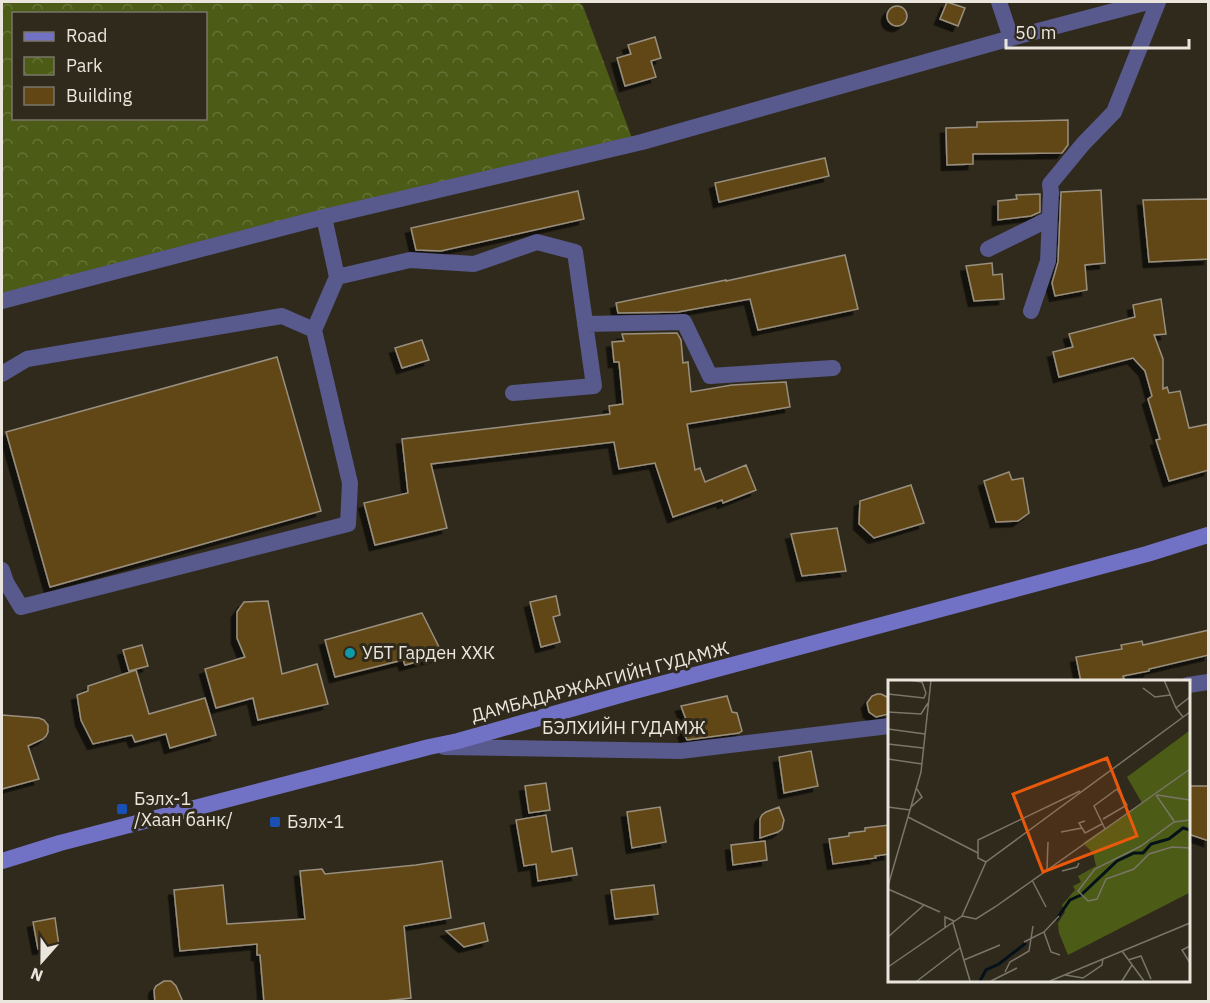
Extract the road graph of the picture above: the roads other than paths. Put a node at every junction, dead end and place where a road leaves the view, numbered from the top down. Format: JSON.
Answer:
{"nodes":[{"id":1,"x":999,"y":2,"type":"edge"},
{"id":2,"x":1148,"y":2,"type":"edge"},
{"id":3,"x":1158,"y":2,"type":"edge"},
{"id":4,"x":1011,"y":38,"type":"junction"},
{"id":5,"x":324,"y":217,"type":"junction"},
{"id":6,"x":1049,"y":219,"type":"junction"},
{"id":7,"x":988,"y":249,"type":"dead end"},
{"id":8,"x":337,"y":278,"type":"junction"},
{"id":9,"x":2,"y":301,"type":"edge"},
{"id":10,"x":1031,"y":311,"type":"dead end"},
{"id":11,"x":585,"y":324,"type":"junction"},
{"id":12,"x":314,"y":330,"type":"junction"},
{"id":13,"x":833,"y":368,"type":"dead end"},
{"id":14,"x":2,"y":374,"type":"edge"},
{"id":15,"x":513,"y":393,"type":"dead end"},
{"id":16,"x":1209,"y":535,"type":"edge"},
{"id":17,"x":2,"y":570,"type":"edge"},
{"id":18,"x":1209,"y":682,"type":"edge"},
{"id":19,"x":1189,"y":685,"type":"edge"},
{"id":20,"x":888,"y":726,"type":"edge"},
{"id":21,"x":429,"y":747,"type":"junction"},
{"id":22,"x":2,"y":861,"type":"edge"}],
"edges":[{"from":1,"to":4,"type":"street"},
{"from":2,"to":4,"type":"street"},
{"from":3,"to":6,"type":"street"},
{"from":4,"to":5,"type":"street"},
{"from":5,"to":8,"type":"street"},
{"from":5,"to":9,"type":"street"},
{"from":6,"to":7,"type":"street"},
{"from":6,"to":10,"type":"street"},
{"from":8,"to":11,"type":"street"},
{"from":8,"to":12,"type":"street"},
{"from":11,"to":13,"type":"street"},
{"from":11,"to":15,"type":"street"},
{"from":12,"to":14,"type":"street"},
{"from":12,"to":17,"type":"street"},
{"from":16,"to":21,"type":"main road","name":"ДАМБАДАРЖААГИЙН ГУДАМЖ"},
{"from":18,"to":19,"type":"street"},
{"from":20,"to":21,"type":"street","name":"БЭЛХИЙН ГУДАМЖ"},
{"from":21,"to":22,"type":"main road","name":"ДАМБАДАРЖААГИЙН ГУДАМЖ"}]}
